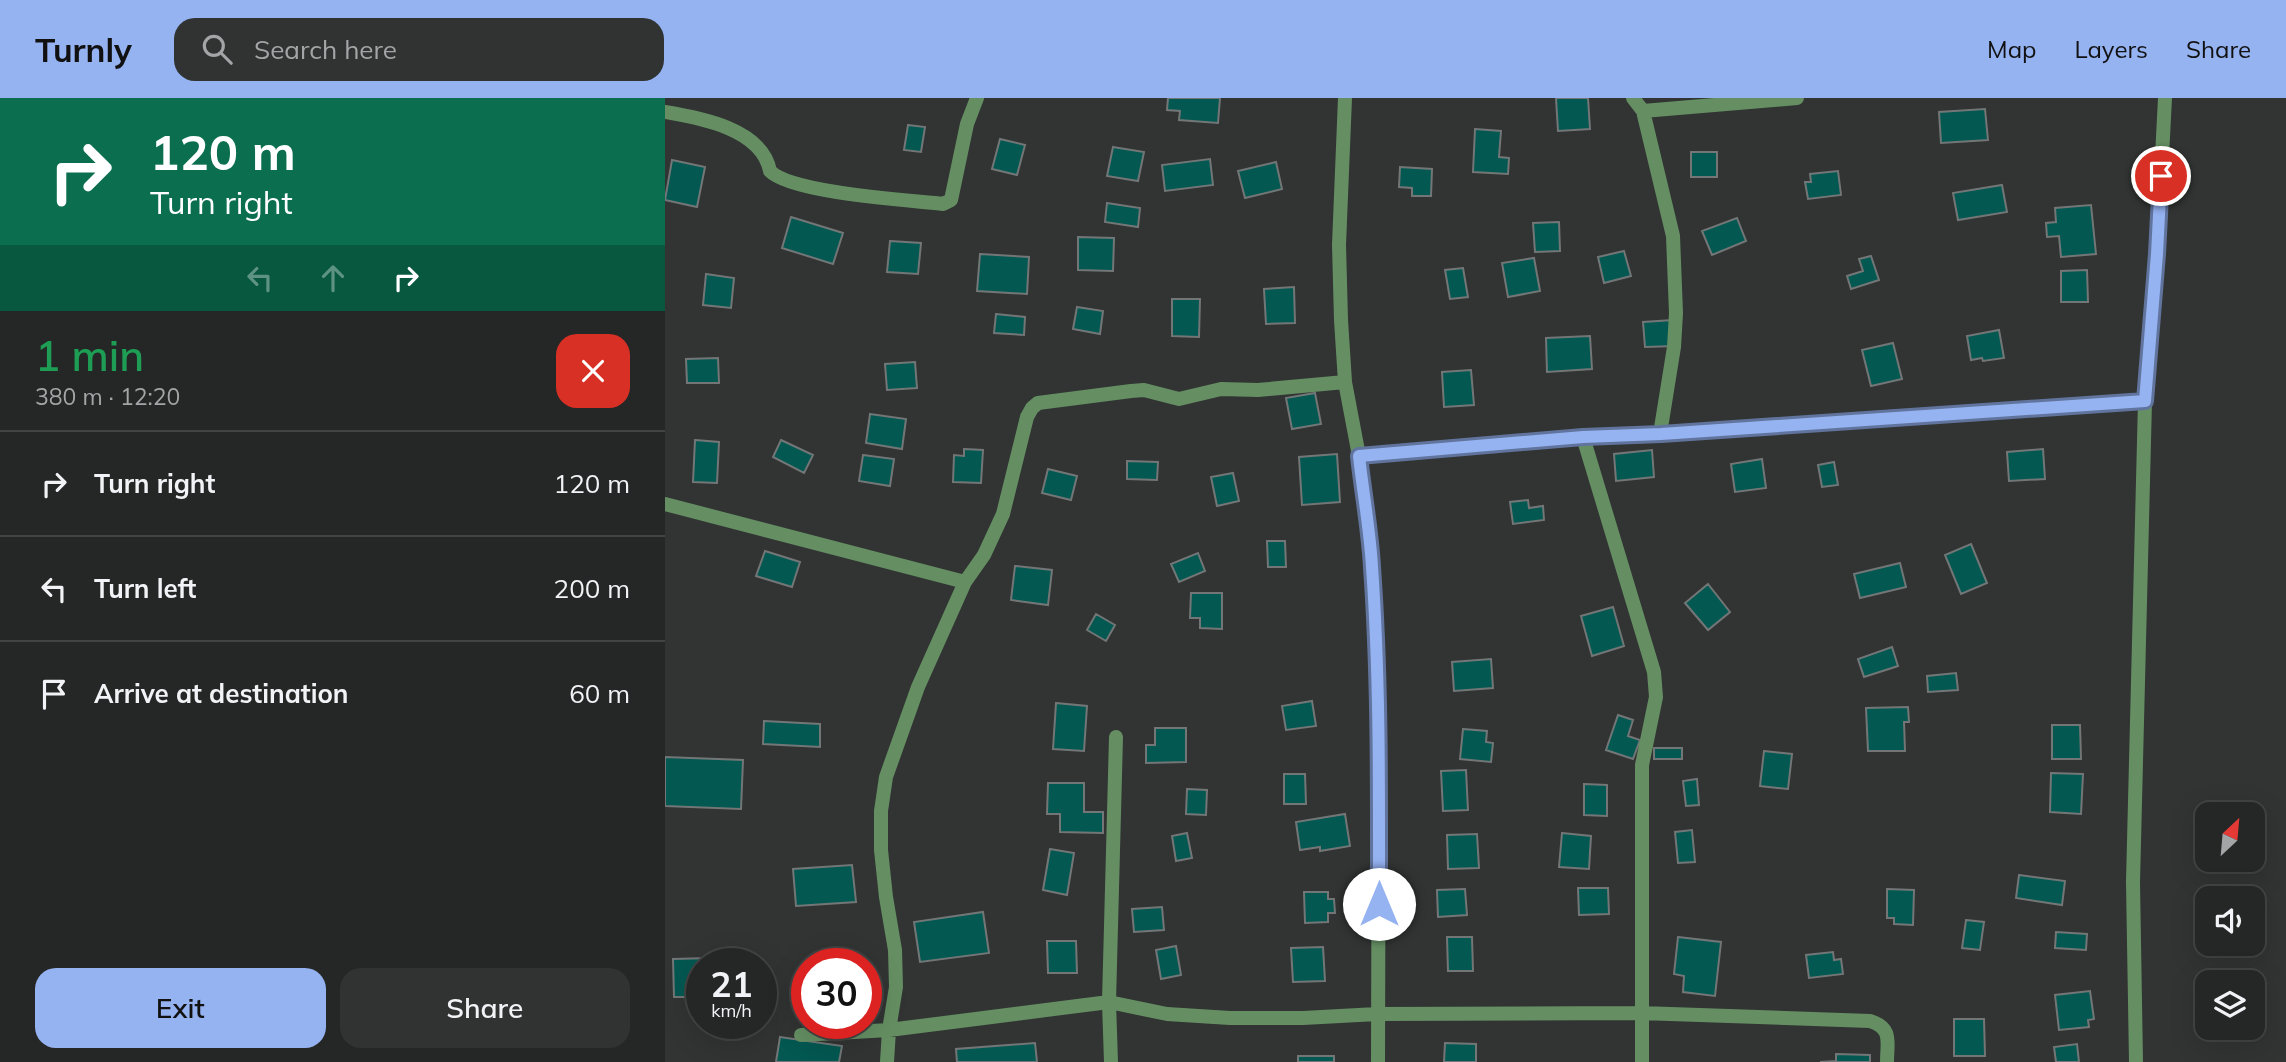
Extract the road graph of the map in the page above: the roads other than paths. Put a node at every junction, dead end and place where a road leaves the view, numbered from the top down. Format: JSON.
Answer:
{"nodes":[{"id":1,"x":977,"y":98,"type":"edge"},
{"id":2,"x":1345,"y":98,"type":"edge"},
{"id":3,"x":1633,"y":98,"type":"edge"},
{"id":4,"x":1797,"y":98,"type":"edge"},
{"id":5,"x":2165,"y":98,"type":"edge"},
{"id":6,"x":1643,"y":111,"type":"junction"},
{"id":7,"x":665,"y":112,"type":"edge"},
{"id":8,"x":1345,"y":382,"type":"junction"},
{"id":9,"x":2145,"y":401,"type":"junction"},
{"id":10,"x":1661,"y":434,"type":"junction"},
{"id":11,"x":1583,"y":437,"type":"junction"},
{"id":12,"x":1359,"y":456,"type":"junction"},
{"id":13,"x":665,"y":504,"type":"edge"},
{"id":14,"x":965,"y":582,"type":"junction"},
{"id":15,"x":1116,"y":737,"type":"dead end"},
{"id":16,"x":1109,"y":1002,"type":"junction"},
{"id":17,"x":1641,"y":1013,"type":"junction"},
{"id":18,"x":1377,"y":1014,"type":"junction"},
{"id":19,"x":882,"y":1030,"type":"edge"},
{"id":20,"x":889,"y":1030,"type":"junction"},
{"id":21,"x":887,"y":1062,"type":"edge"},
{"id":22,"x":1111,"y":1062,"type":"edge"},
{"id":23,"x":1378,"y":1062,"type":"edge"},
{"id":24,"x":1642,"y":1062,"type":"edge"},
{"id":25,"x":1887,"y":1062,"type":"edge"},
{"id":26,"x":2136,"y":1062,"type":"edge"}],
"edges":[{"from":1,"to":7,"type":"street"},
{"from":2,"to":8,"type":"street"},
{"from":3,"to":6,"type":"street"},
{"from":4,"to":6,"type":"street"},
{"from":5,"to":9,"type":"street"},
{"from":6,"to":10,"type":"street"},
{"from":8,"to":12,"type":"street"},
{"from":8,"to":14,"type":"street"},
{"from":9,"to":10,"type":"street"},
{"from":9,"to":26,"type":"street"},
{"from":10,"to":11,"type":"street"},
{"from":11,"to":12,"type":"street"},
{"from":11,"to":17,"type":"street"},
{"from":12,"to":18,"type":"street"},
{"from":13,"to":14,"type":"street"},
{"from":14,"to":20,"type":"street"},
{"from":15,"to":16,"type":"street"},
{"from":16,"to":18,"type":"street"},
{"from":16,"to":20,"type":"street"},
{"from":16,"to":22,"type":"street"},
{"from":17,"to":18,"type":"street"},
{"from":17,"to":24,"type":"street"},
{"from":17,"to":25,"type":"street"},
{"from":18,"to":23,"type":"street"},
{"from":19,"to":20,"type":"street"},
{"from":20,"to":21,"type":"street"}]}
